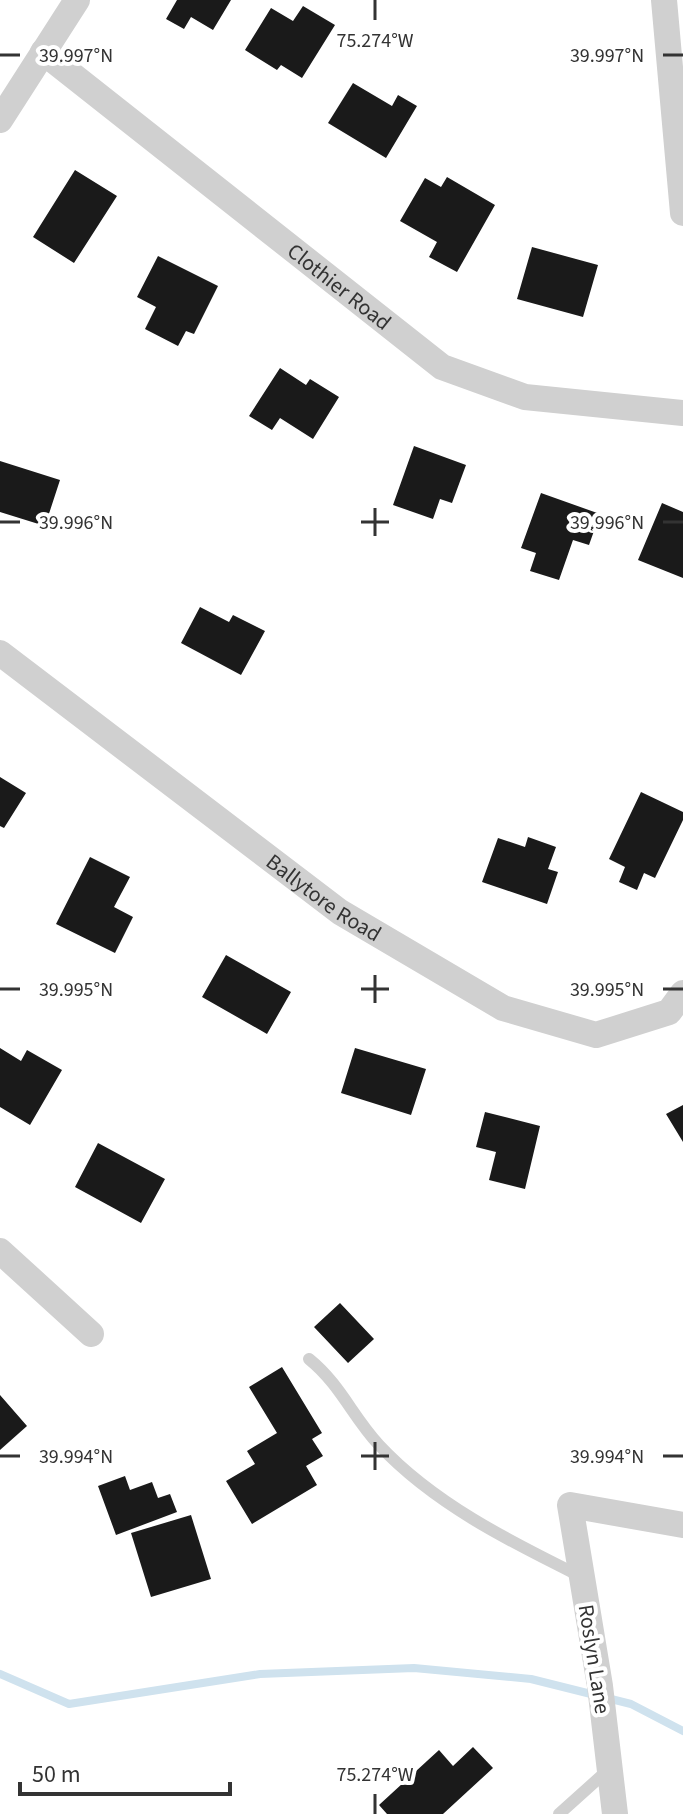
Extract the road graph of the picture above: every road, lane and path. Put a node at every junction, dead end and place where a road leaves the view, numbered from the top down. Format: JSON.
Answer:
{"nodes":[{"id":1,"x":77,"y":0,"type":"edge"},
{"id":2,"x":664,"y":0,"type":"edge"},
{"id":3,"x":43,"y":52,"type":"junction"},
{"id":4,"x":0,"y":120,"type":"edge"},
{"id":5,"x":683,"y":213,"type":"edge"},
{"id":6,"x":683,"y":413,"type":"edge"},
{"id":7,"x":0,"y":653,"type":"edge"},
{"id":8,"x":683,"y":993,"type":"edge"},
{"id":9,"x":0,"y":1251,"type":"edge"},
{"id":10,"x":91,"y":1334,"type":"dead end"},
{"id":11,"x":309,"y":1359,"type":"dead end"},
{"id":12,"x":683,"y":1525,"type":"edge"},
{"id":13,"x":583,"y":1577,"type":"junction"},
{"id":14,"x":610,"y":1768,"type":"junction"},
{"id":15,"x":559,"y":1814,"type":"edge"},
{"id":16,"x":615,"y":1814,"type":"edge"}],
"edges":[{"from":1,"to":3,"type":"street"},
{"from":2,"to":5,"type":"street"},
{"from":3,"to":4,"type":"street"},
{"from":3,"to":6,"type":"street","name":"Clothier Road"},
{"from":7,"to":8,"type":"street","name":"Ballytore Road"},
{"from":9,"to":10,"type":"street"},
{"from":11,"to":13,"type":"lane"},
{"from":12,"to":13,"type":"street","name":"Roslyn Lane"},
{"from":13,"to":14,"type":"street","name":"Roslyn Lane"},
{"from":14,"to":15,"type":"lane"},
{"from":14,"to":16,"type":"street","name":"Roslyn Lane"}]}
